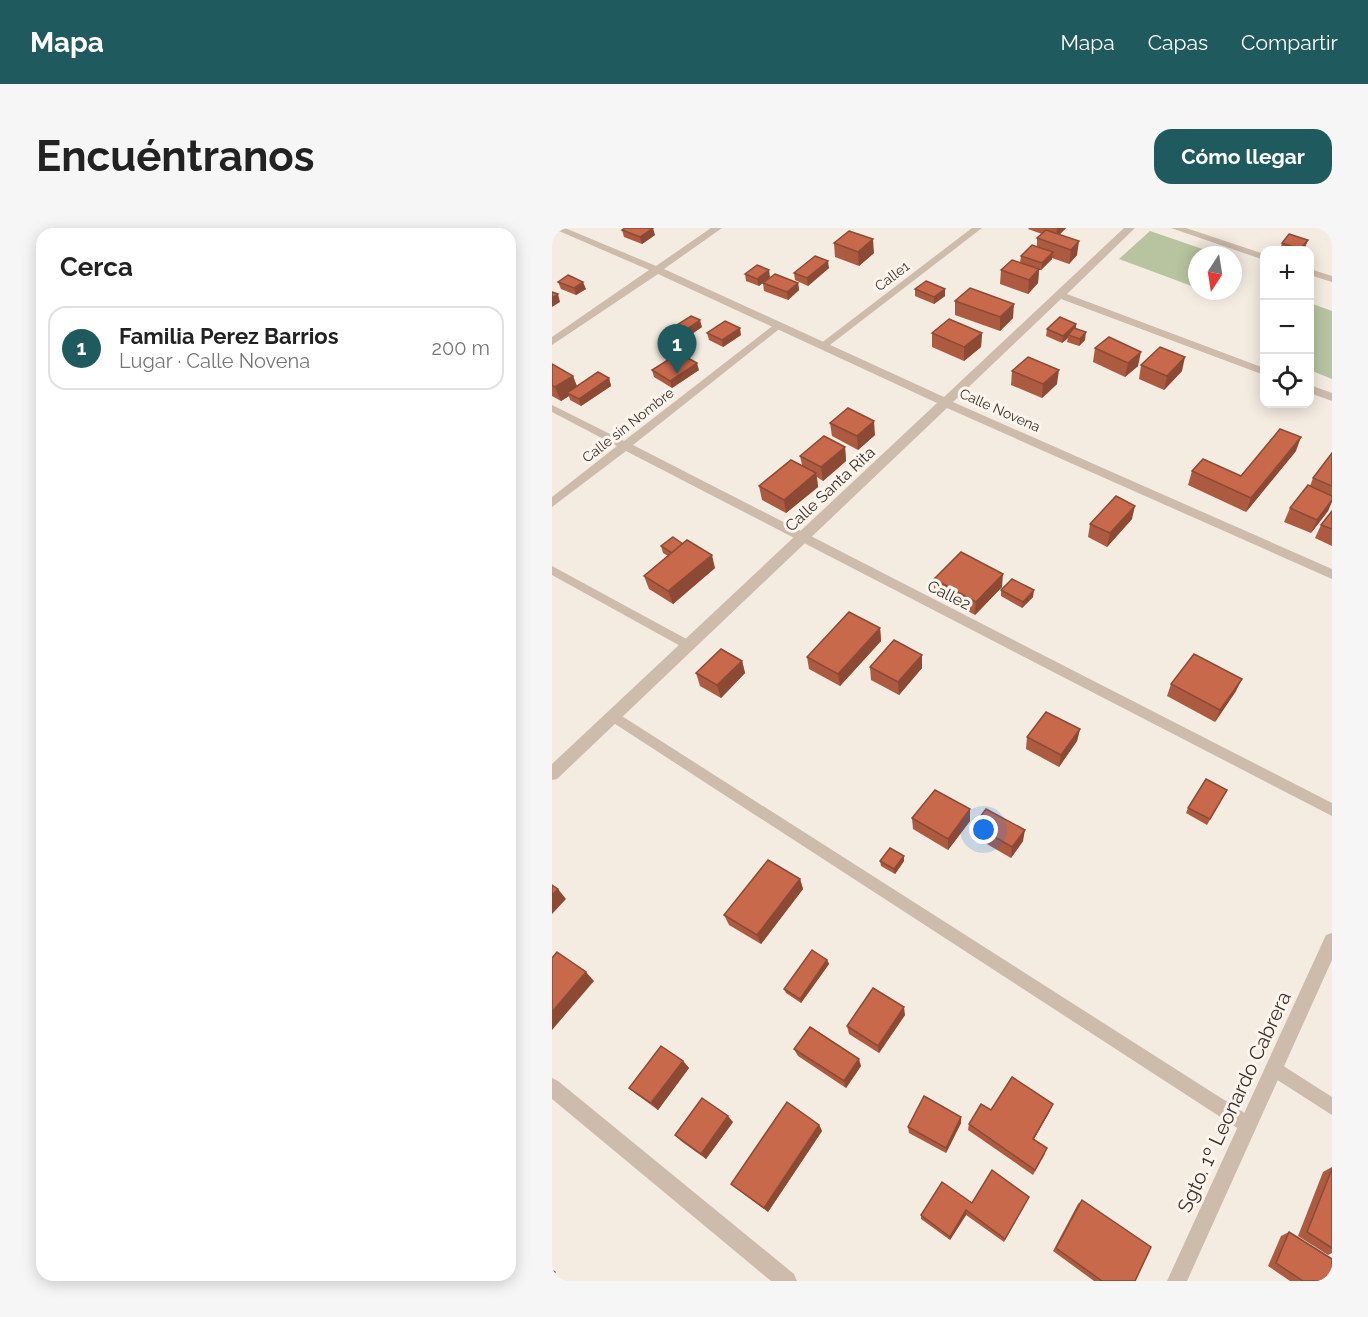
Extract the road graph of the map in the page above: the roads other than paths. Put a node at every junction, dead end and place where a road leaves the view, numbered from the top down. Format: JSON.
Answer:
{"nodes":[{"id":1,"x":557,"y":228,"type":"edge"},
{"id":2,"x":717,"y":228,"type":"edge"},
{"id":3,"x":978,"y":228,"type":"edge"},
{"id":4,"x":1130,"y":228,"type":"edge"},
{"id":5,"x":1176,"y":228,"type":"edge"},
{"id":6,"x":1260,"y":256,"type":"edge"},
{"id":7,"x":658,"y":270,"type":"junction"},
{"id":8,"x":1314,"y":273,"type":"edge"},
{"id":9,"x":1332,"y":279,"type":"edge"},
{"id":10,"x":1058,"y":294,"type":"junction"},
{"id":11,"x":778,"y":326,"type":"junction"},
{"id":12,"x":552,"y":342,"type":"edge"},
{"id":13,"x":822,"y":346,"type":"junction"},
{"id":14,"x":1260,"y":370,"type":"edge"},
{"id":15,"x":1314,"y":390,"type":"edge"},
{"id":16,"x":1332,"y":397,"type":"edge"},
{"id":17,"x":946,"y":403,"type":"junction"},
{"id":18,"x":552,"y":408,"type":"edge"},
{"id":19,"x":625,"y":447,"type":"junction"},
{"id":20,"x":552,"y":503,"type":"edge"},
{"id":21,"x":801,"y":538,"type":"junction"},
{"id":22,"x":552,"y":570,"type":"edge"},
{"id":23,"x":1332,"y":574,"type":"edge"},
{"id":24,"x":688,"y":645,"type":"junction"},
{"id":25,"x":614,"y":716,"type":"junction"},
{"id":26,"x":552,"y":774,"type":"edge"},
{"id":27,"x":1332,"y":810,"type":"edge"},
{"id":28,"x":1332,"y":942,"type":"edge"},
{"id":29,"x":1274,"y":1068,"type":"junction"},
{"id":30,"x":552,"y":1087,"type":"edge"},
{"id":31,"x":1332,"y":1107,"type":"edge"},
{"id":32,"x":1248,"y":1125,"type":"junction"},
{"id":33,"x":787,"y":1281,"type":"edge"},
{"id":34,"x":1177,"y":1281,"type":"edge"}],
"edges":[{"from":1,"to":7,"type":"street","name":"Calle Novena"},
{"from":2,"to":7,"type":"street"},
{"from":3,"to":13,"type":"lane","name":"Calle1"},
{"from":4,"to":10,"type":"street","name":"Calle Santa Rita"},
{"from":5,"to":6,"type":"street"},
{"from":7,"to":11,"type":"street","name":"Calle Novena"},
{"from":7,"to":12,"type":"street"},
{"from":8,"to":9,"type":"street"},
{"from":10,"to":14,"type":"street"},
{"from":10,"to":17,"type":"street","name":"Calle Santa Rita"},
{"from":11,"to":13,"type":"street","name":"Calle Novena"},
{"from":11,"to":19,"type":"lane","name":"Calle sin Nombre"},
{"from":13,"to":17,"type":"street","name":"Calle Novena"},
{"from":15,"to":16,"type":"street"},
{"from":17,"to":21,"type":"street","name":"Calle Santa Rita"},
{"from":17,"to":23,"type":"street","name":"Calle Novena"},
{"from":18,"to":19,"type":"lane","name":"Calle2"},
{"from":19,"to":20,"type":"lane","name":"Calle sin Nombre"},
{"from":19,"to":21,"type":"lane","name":"Calle2"},
{"from":21,"to":24,"type":"street","name":"Calle Santa Rita"},
{"from":21,"to":27,"type":"lane","name":"Calle2"},
{"from":22,"to":24,"type":"lane"},
{"from":24,"to":25,"type":"street","name":"Calle Santa Rita"},
{"from":25,"to":26,"type":"street","name":"Calle Santa Rita"},
{"from":25,"to":32,"type":"lane"},
{"from":28,"to":29,"type":"street","name":"Sgto. 1º Leonardo Cabrera"},
{"from":29,"to":31,"type":"lane"},
{"from":29,"to":32,"type":"street","name":"Sgto. 1º Leonardo Cabrera"},
{"from":30,"to":33,"type":"street"},
{"from":32,"to":34,"type":"street","name":"Sgto. 1º Leonardo Cabrera"}]}
